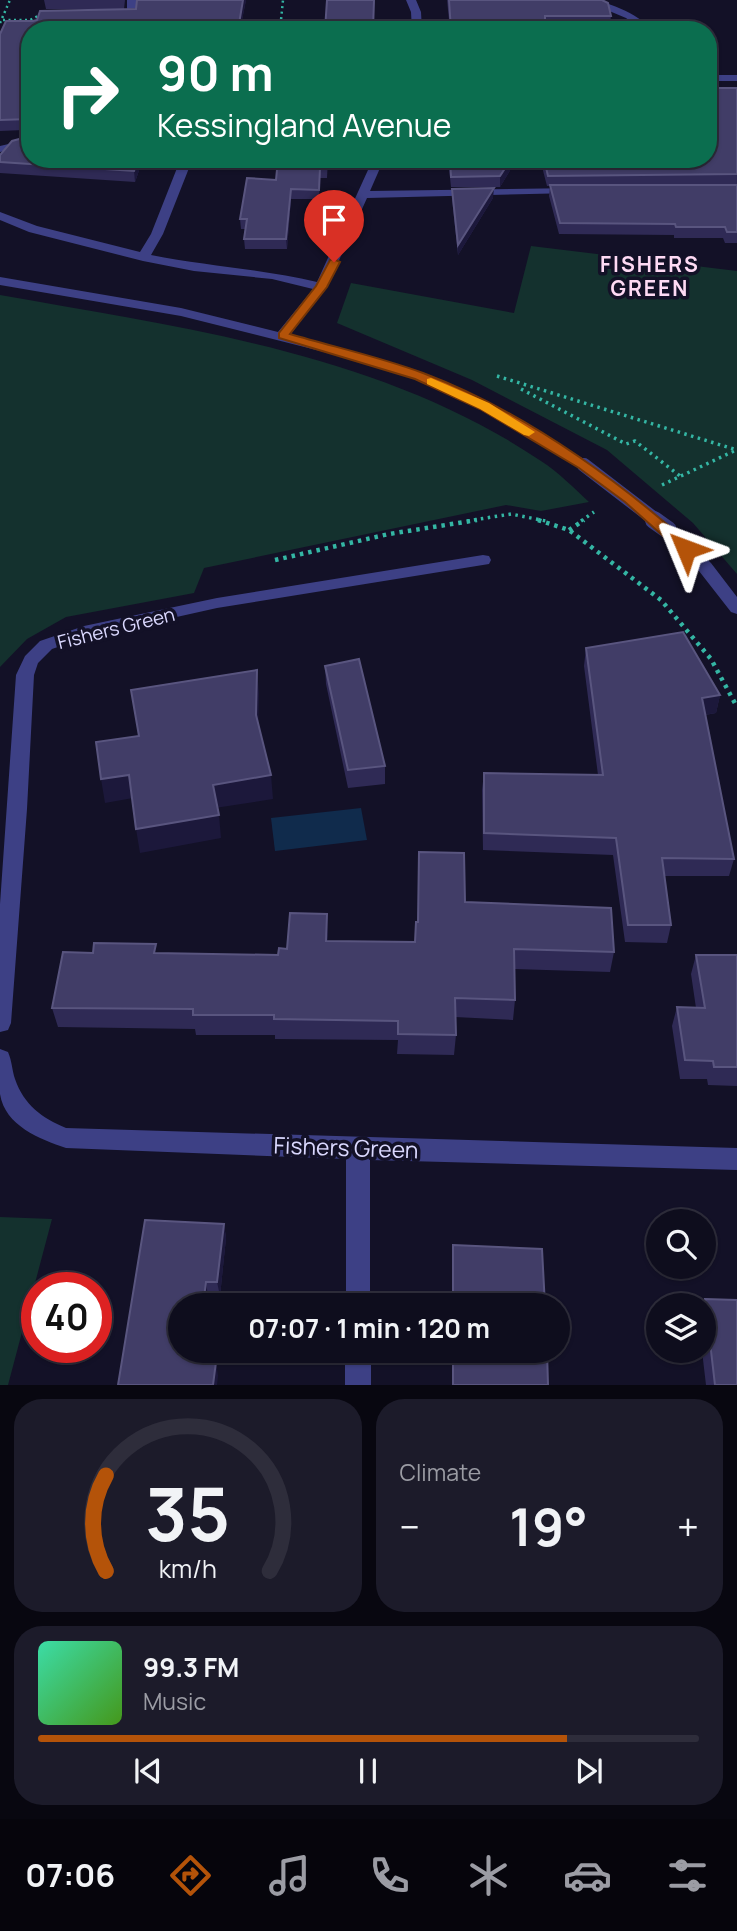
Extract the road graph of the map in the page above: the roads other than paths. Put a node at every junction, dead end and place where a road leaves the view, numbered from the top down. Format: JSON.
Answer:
{"nodes":[{"id":1,"x":132,"y":0,"type":"edge"},
{"id":2,"x":411,"y":0,"type":"edge"},
{"id":3,"x":588,"y":0,"type":"edge"},
{"id":4,"x":106,"y":15,"type":"edge"},
{"id":5,"x":416,"y":21,"type":"edge"},
{"id":6,"x":636,"y":21,"type":"edge"},
{"id":7,"x":717,"y":78,"type":"edge"},
{"id":8,"x":737,"y":78,"type":"edge"},
{"id":9,"x":21,"y":144,"type":"edge"},
{"id":10,"x":0,"y":149,"type":"edge"},
{"id":11,"x":183,"y":168,"type":"edge"},
{"id":12,"x":376,"y":168,"type":"edge"},
{"id":13,"x":592,"y":190,"type":"edge"},
{"id":14,"x":364,"y":195,"type":"junction"},
{"id":15,"x":0,"y":216,"type":"edge"},
{"id":16,"x":143,"y":257,"type":"junction"},
{"id":17,"x":0,"y":281,"type":"edge"},
{"id":18,"x":321,"y":287,"type":"junction"},
{"id":19,"x":283,"y":335,"type":"junction"},
{"id":20,"x":483,"y":560,"type":"dead end"},
{"id":21,"x":737,"y":608,"type":"edge"},
{"id":22,"x":0,"y":1023,"type":"edge"},
{"id":23,"x":0,"y":1059,"type":"edge"},
{"id":24,"x":7,"y":1103,"type":"edge"},
{"id":25,"x":358,"y":1149,"type":"junction"},
{"id":26,"x":737,"y":1158,"type":"edge"},
{"id":27,"x":358,"y":1293,"type":"edge"},
{"id":28,"x":358,"y":1363,"type":"edge"},
{"id":29,"x":358,"y":1385,"type":"edge"}],
"edges":[{"from":1,"to":4,"type":"street"},
{"from":2,"to":5,"type":"street"},
{"from":3,"to":6,"type":"street"},
{"from":7,"to":8,"type":"street"},
{"from":9,"to":10,"type":"street"},
{"from":11,"to":16,"type":"street"},
{"from":12,"to":14,"type":"street"},
{"from":13,"to":14,"type":"street"},
{"from":14,"to":18,"type":"street"},
{"from":15,"to":16,"type":"street"},
{"from":16,"to":18,"type":"street"},
{"from":17,"to":19,"type":"street"},
{"from":18,"to":19,"type":"street"},
{"from":19,"to":21,"type":"street","bridge":true},
{"from":20,"to":22,"type":"street","name":"Fishers Green"},
{"from":23,"to":24,"type":"street","name":"Fishers Green"},
{"from":24,"to":25,"type":"street","name":"Fishers Green"},
{"from":25,"to":26,"type":"street","name":"Fishers Green"},
{"from":25,"to":27,"type":"street"},
{"from":28,"to":29,"type":"street"}]}
